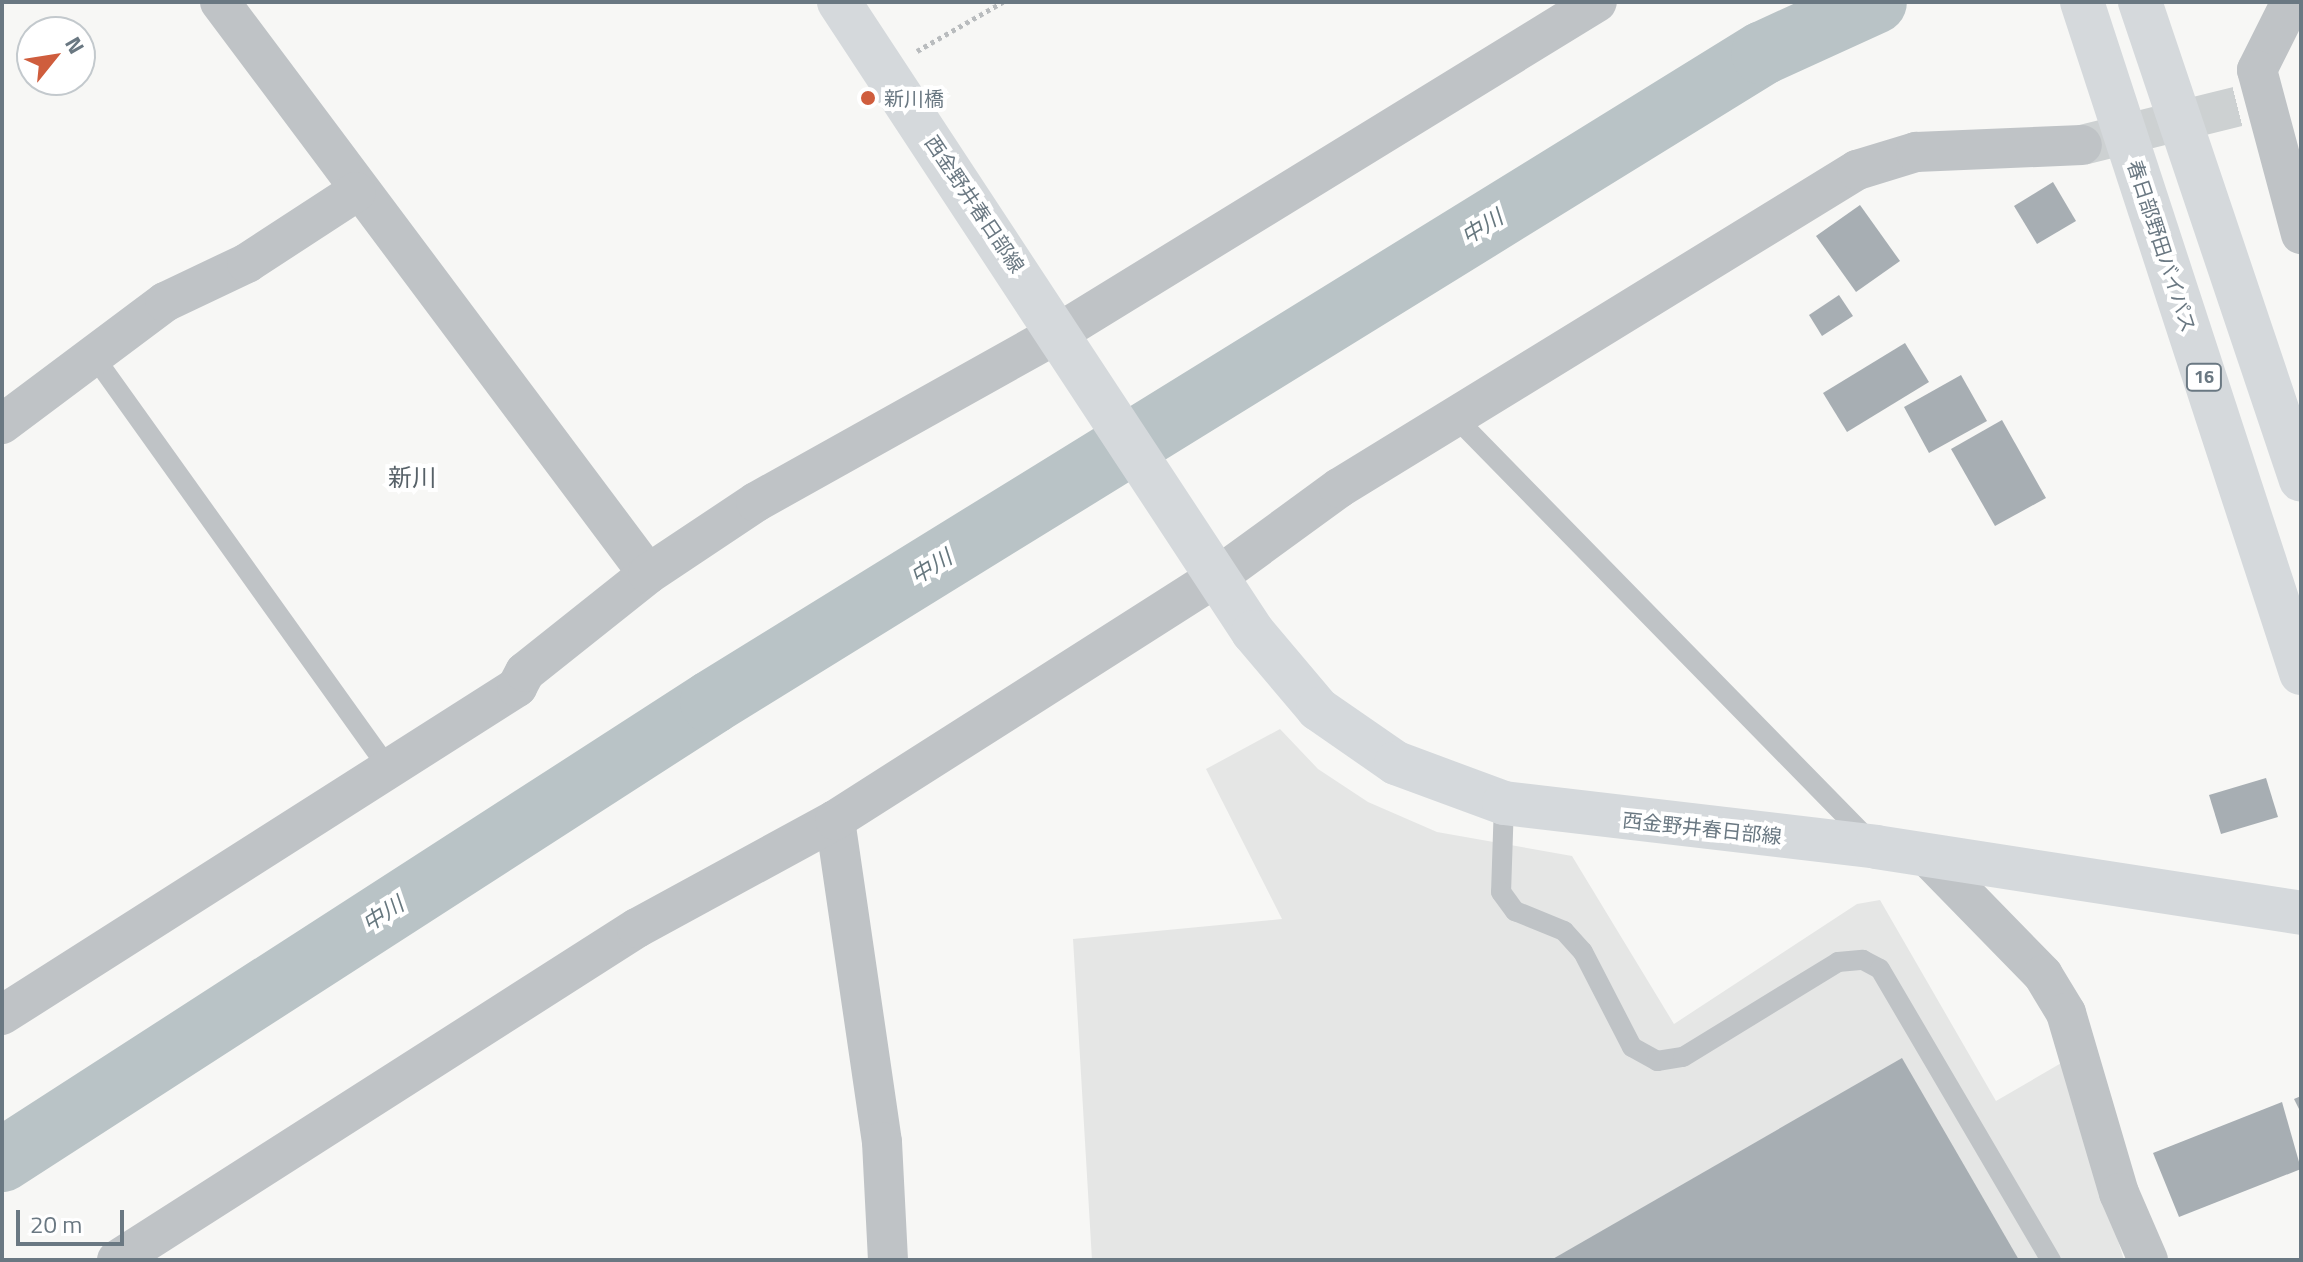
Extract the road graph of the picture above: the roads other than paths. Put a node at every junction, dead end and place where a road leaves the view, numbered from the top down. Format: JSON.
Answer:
{"nodes":[{"id":1,"x":220,"y":2,"type":"edge"},
{"id":2,"x":839,"y":2,"type":"edge"},
{"id":3,"x":1597,"y":2,"type":"edge"},
{"id":4,"x":2082,"y":2,"type":"edge"},
{"id":5,"x":2140,"y":2,"type":"edge"},
{"id":6,"x":2291,"y":2,"type":"edge"},
{"id":7,"x":2082,"y":145,"type":"tunnel mouth"},
{"id":8,"x":356,"y":192,"type":"junction"},
{"id":9,"x":2301,"y":234,"type":"edge"},
{"id":10,"x":1072,"y":350,"type":"junction"},
{"id":11,"x":93,"y":355,"type":"junction"},
{"id":12,"x":1455,"y":417,"type":"junction"},
{"id":13,"x":2,"y":424,"type":"edge"},
{"id":14,"x":2301,"y":480,"type":"edge"},
{"id":15,"x":1209,"y":565,"type":"junction"},
{"id":16,"x":648,"y":574,"type":"junction"},
{"id":17,"x":2301,"y":673,"type":"edge"},
{"id":18,"x":389,"y":769,"type":"junction"},
{"id":19,"x":1504,"y":803,"type":"junction"},
{"id":20,"x":835,"y":820,"type":"junction"},
{"id":21,"x":1876,"y":847,"type":"junction"},
{"id":22,"x":1927,"y":856,"type":"junction"},
{"id":23,"x":2301,"y":913,"type":"edge"},
{"id":24,"x":2,"y":1015,"type":"edge"},
{"id":25,"x":117,"y":1260,"type":"edge"},
{"id":26,"x":888,"y":1260,"type":"edge"},
{"id":27,"x":2051,"y":1260,"type":"edge"},
{"id":28,"x":2148,"y":1260,"type":"edge"}],
"edges":[{"from":1,"to":8,"type":"street"},
{"from":2,"to":10,"type":"main road","name":"西金野井春日部線"},
{"from":3,"to":10,"type":"street"},
{"from":4,"to":17,"type":"main road","name":"春日部野田バイパス","number":"16"},
{"from":5,"to":14,"type":"main road"},
{"from":6,"to":9,"type":"street"},
{"from":7,"to":12,"type":"street"},
{"from":8,"to":11,"type":"street"},
{"from":8,"to":16,"type":"street"},
{"from":10,"to":15,"type":"main road"},
{"from":10,"to":16,"type":"street"},
{"from":11,"to":13,"type":"street"},
{"from":11,"to":18,"type":"lane"},
{"from":12,"to":15,"type":"street"},
{"from":12,"to":21,"type":"lane"},
{"from":15,"to":19,"type":"main road","name":"西金野井春日部線"},
{"from":15,"to":20,"type":"street"},
{"from":16,"to":18,"type":"street"},
{"from":18,"to":24,"type":"street"},
{"from":19,"to":21,"type":"main road","name":"西金野井春日部線"},
{"from":19,"to":27,"type":"lane"},
{"from":20,"to":25,"type":"street"},
{"from":20,"to":26,"type":"street"},
{"from":21,"to":22,"type":"main road","name":"西金野井春日部線"},
{"from":22,"to":23,"type":"main road","name":"西金野井春日部線"},
{"from":22,"to":28,"type":"street"}]}
